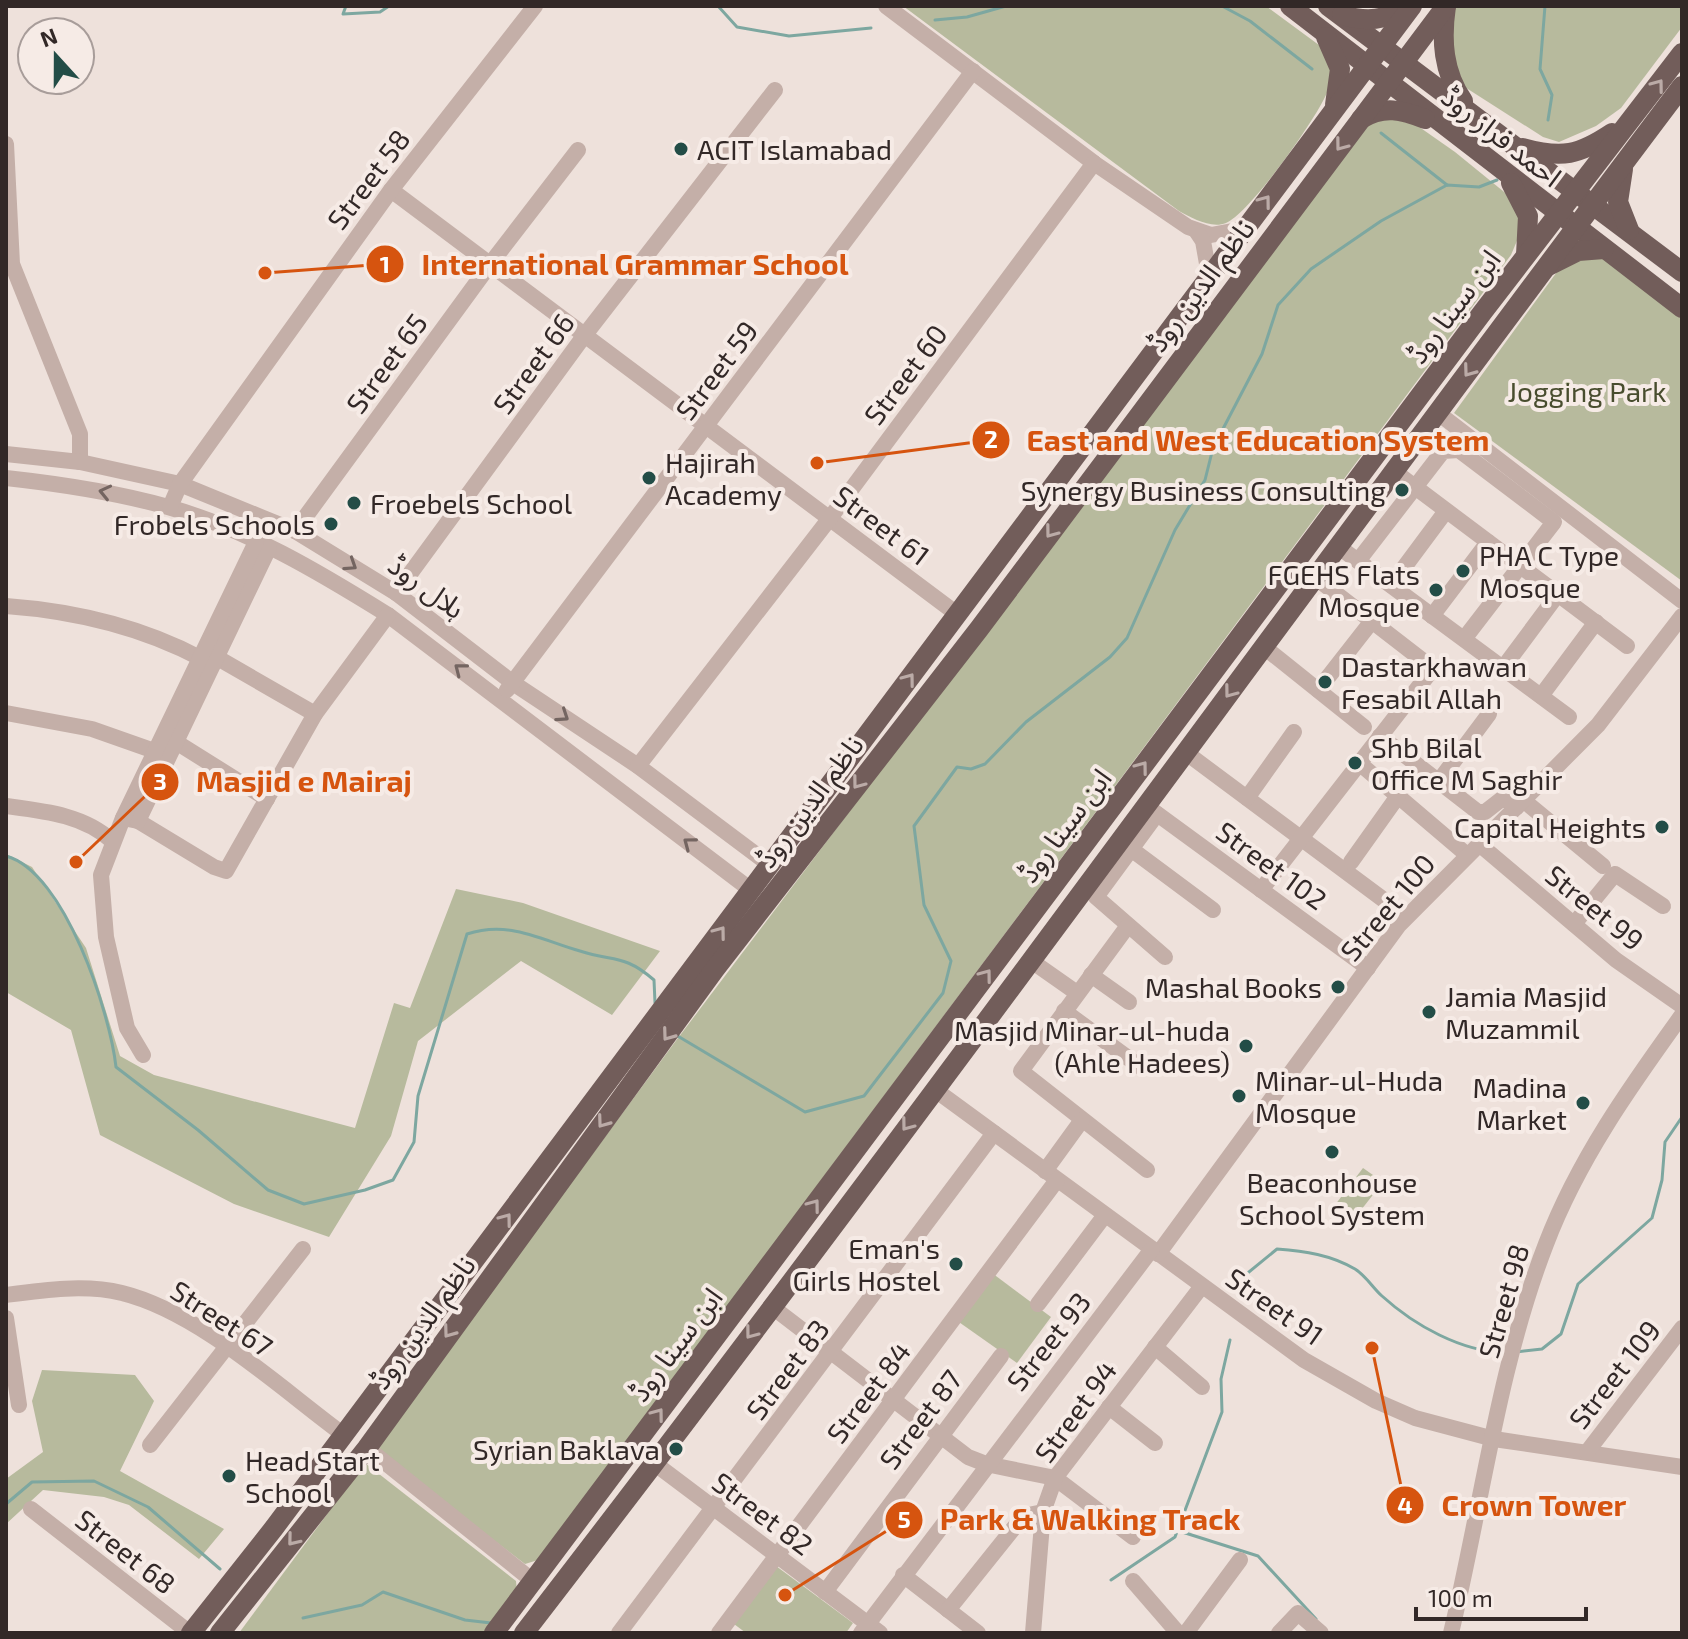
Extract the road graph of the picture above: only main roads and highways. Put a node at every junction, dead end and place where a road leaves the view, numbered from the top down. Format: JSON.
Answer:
{"nodes":[{"id":1,"x":1290,"y":6,"type":"edge"},
{"id":2,"x":1409,"y":6,"type":"edge"},
{"id":3,"x":1446,"y":6,"type":"edge"},
{"id":4,"x":1333,"y":10,"type":"edge"},
{"id":5,"x":1321,"y":29,"type":"junction"},
{"id":6,"x":1381,"y":47,"type":"junction"},
{"id":7,"x":1682,"y":53,"type":"edge"},
{"id":8,"x":1404,"y":62,"type":"junction"},
{"id":9,"x":1367,"y":66,"type":"junction"},
{"id":10,"x":1388,"y":83,"type":"junction"},
{"id":11,"x":1682,"y":86,"type":"edge"},
{"id":12,"x":1469,"y":110,"type":"junction"},
{"id":13,"x":1332,"y":112,"type":"junction"},
{"id":14,"x":1633,"y":118,"type":"junction"},
{"id":15,"x":1359,"y":120,"type":"junction"},
{"id":16,"x":1440,"y":125,"type":"junction"},
{"id":17,"x":1515,"y":146,"type":"junction"},
{"id":18,"x":1625,"y":161,"type":"junction"},
{"id":19,"x":1506,"y":176,"type":"junction"},
{"id":20,"x":1575,"y":190,"type":"junction"},
{"id":21,"x":1593,"y":204,"type":"junction"},
{"id":22,"x":1557,"y":214,"type":"junction"},
{"id":23,"x":1575,"y":227,"type":"junction"},
{"id":24,"x":1629,"y":232,"type":"junction"},
{"id":25,"x":1604,"y":249,"type":"junction"},
{"id":26,"x":1526,"y":255,"type":"junction"},
{"id":27,"x":1540,"y":272,"type":"junction"},
{"id":28,"x":1682,"y":272,"type":"edge"},
{"id":29,"x":1682,"y":308,"type":"edge"},
{"id":30,"x":1482,"y":313,"type":"junction"},
{"id":31,"x":1501,"y":326,"type":"junction"},
{"id":32,"x":1149,"y":357,"type":"junction"},
{"id":33,"x":1171,"y":372,"type":"junction"},
{"id":34,"x":1406,"y":415,"type":"junction"},
{"id":35,"x":1432,"y":422,"type":"junction"},
{"id":36,"x":872,"y":728,"type":"junction"},
{"id":37,"x":890,"y":741,"type":"junction"},
{"id":38,"x":707,"y":965,"type":"junction"},
{"id":39,"x":916,"y":1069,"type":"junction"},
{"id":40,"x":936,"y":1087,"type":"junction"},
{"id":41,"x":380,"y":1387,"type":"junction"},
{"id":42,"x":399,"y":1400,"type":"junction"},
{"id":43,"x":574,"y":1526,"type":"junction"},
{"id":44,"x":594,"y":1543,"type":"junction"},
{"id":45,"x":221,"y":1595,"type":"junction"},
{"id":46,"x":239,"y":1607,"type":"junction"},
{"id":47,"x":191,"y":1633,"type":"edge"},
{"id":48,"x":220,"y":1633,"type":"edge"},
{"id":49,"x":494,"y":1633,"type":"edge"},
{"id":50,"x":524,"y":1633,"type":"edge"}],
"edges":[{"from":1,"to":5,"type":"main road","name":"احمد فراز روڈ"},
{"from":2,"to":4,"type":"main road"},
{"from":2,"to":6,"type":"main road","name":"ناظم الدین روڈ"},
{"from":3,"to":8,"type":"main road","name":"ناظم الدین روڈ"},
{"from":3,"to":12,"type":"main road"},
{"from":4,"to":6,"type":"main road","name":"احمد فراز روڈ"},
{"from":5,"to":9,"type":"main road","name":"احمد فراز روڈ"},
{"from":5,"to":13,"type":"main road"},
{"from":6,"to":8,"type":"main road","name":"احمد فراز روڈ"},
{"from":6,"to":9,"type":"main road","name":"ناظم الدین روڈ"},
{"from":14,"to":7,"type":"main road","name":"ابن سینا روڈ","one_way":true},
{"from":8,"to":10,"type":"main road","name":"ناظم الدین روڈ"},
{"from":8,"to":12,"type":"main road","name":"احمد فراز روڈ"},
{"from":9,"to":10,"type":"main road","name":"احمد فراز روڈ"},
{"from":9,"to":13,"type":"main road","name":"ناظم الدین روڈ"},
{"from":10,"to":15,"type":"main road","name":"ناظم الدین روڈ"},
{"from":10,"to":16,"type":"main road","name":"احمد فراز روڈ"},
{"from":11,"to":18,"type":"main road","name":"ابن سینا روڈ"},
{"from":12,"to":17,"type":"main road","name":"احمد فراز روڈ"},
{"from":32,"to":13,"type":"main road","name":"ناظم الدین روڈ","one_way":true},
{"from":14,"to":17,"type":"main road"},
{"from":14,"to":20,"type":"main road","name":"ابن سینا روڈ"},
{"from":15,"to":16,"type":"main road"},
{"from":15,"to":33,"type":"main road","name":"ناظم الدین روڈ","one_way":true},
{"from":16,"to":19,"type":"main road","name":"احمد فراز روڈ"},
{"from":17,"to":20,"type":"main road","name":"احمد فراز روڈ"},
{"from":18,"to":21,"type":"main road","name":"ابن سینا روڈ"},
{"from":18,"to":24,"type":"main road"},
{"from":19,"to":22,"type":"main road","name":"احمد فراز روڈ"},
{"from":19,"to":26,"type":"main road"},
{"from":20,"to":21,"type":"main road","name":"احمد فراز روڈ"},
{"from":20,"to":22,"type":"main road","name":"ابن سینا روڈ"},
{"from":21,"to":23,"type":"main road","name":"ابن سینا روڈ"},
{"from":21,"to":24,"type":"main road","name":"احمد فراز روڈ"},
{"from":22,"to":23,"type":"main road","name":"احمد فراز روڈ"},
{"from":22,"to":26,"type":"main road","name":"ابن سینا روڈ"},
{"from":23,"to":25,"type":"main road","name":"احمد فراز روڈ"},
{"from":23,"to":27,"type":"main road","name":"ابن سینا روڈ"},
{"from":24,"to":28,"type":"main road","name":"احمد فراز روڈ"},
{"from":25,"to":27,"type":"main road"},
{"from":25,"to":29,"type":"main road","name":"احمد فراز روڈ"},
{"from":26,"to":30,"type":"main road","name":"ابن سینا روڈ"},
{"from":27,"to":31,"type":"main road","name":"ابن سینا روڈ"},
{"from":30,"to":31,"type":"main road"},
{"from":30,"to":34,"type":"main road","name":"ابن سینا روڈ"},
{"from":31,"to":35,"type":"main road","name":"ابن سینا روڈ","one_way":true},
{"from":32,"to":33,"type":"main road"},
{"from":36,"to":32,"type":"main road","name":"ناظم الدین روڈ","one_way":true},
{"from":33,"to":37,"type":"main road","name":"ناظم الدین روڈ","one_way":true},
{"from":34,"to":35,"type":"main road"},
{"from":39,"to":34,"type":"main road","name":"ابن سینا روڈ","one_way":true},
{"from":35,"to":40,"type":"main road","name":"ابن سینا روڈ","one_way":true},
{"from":36,"to":37,"type":"main road"},
{"from":38,"to":36,"type":"main road","name":"ناظم الدین روڈ","one_way":true},
{"from":37,"to":38,"type":"main road","name":"ناظم الدین روڈ","one_way":true},
{"from":41,"to":38,"type":"main road","name":"ناظم الدین روڈ","one_way":true},
{"from":38,"to":42,"type":"main road","name":"ناظم الدین روڈ","one_way":true},
{"from":39,"to":40,"type":"main road"},
{"from":43,"to":39,"type":"main road","name":"ابن سینا روڈ","one_way":true},
{"from":40,"to":44,"type":"main road","name":"ابن سینا روڈ","one_way":true},
{"from":41,"to":42,"type":"main road"},
{"from":41,"to":45,"type":"main road","name":"ناظم الدین روڈ"},
{"from":42,"to":46,"type":"main road","name":"ناظم الدین روڈ","one_way":true},
{"from":43,"to":44,"type":"main road"},
{"from":43,"to":49,"type":"main road","name":"ابن سینا روڈ"},
{"from":44,"to":50,"type":"main road","name":"ابن سینا روڈ"},
{"from":45,"to":46,"type":"main road"},
{"from":45,"to":47,"type":"main road","name":"ناظم الدین روڈ"},
{"from":46,"to":48,"type":"main road","name":"ناظم الدین روڈ"}]}
